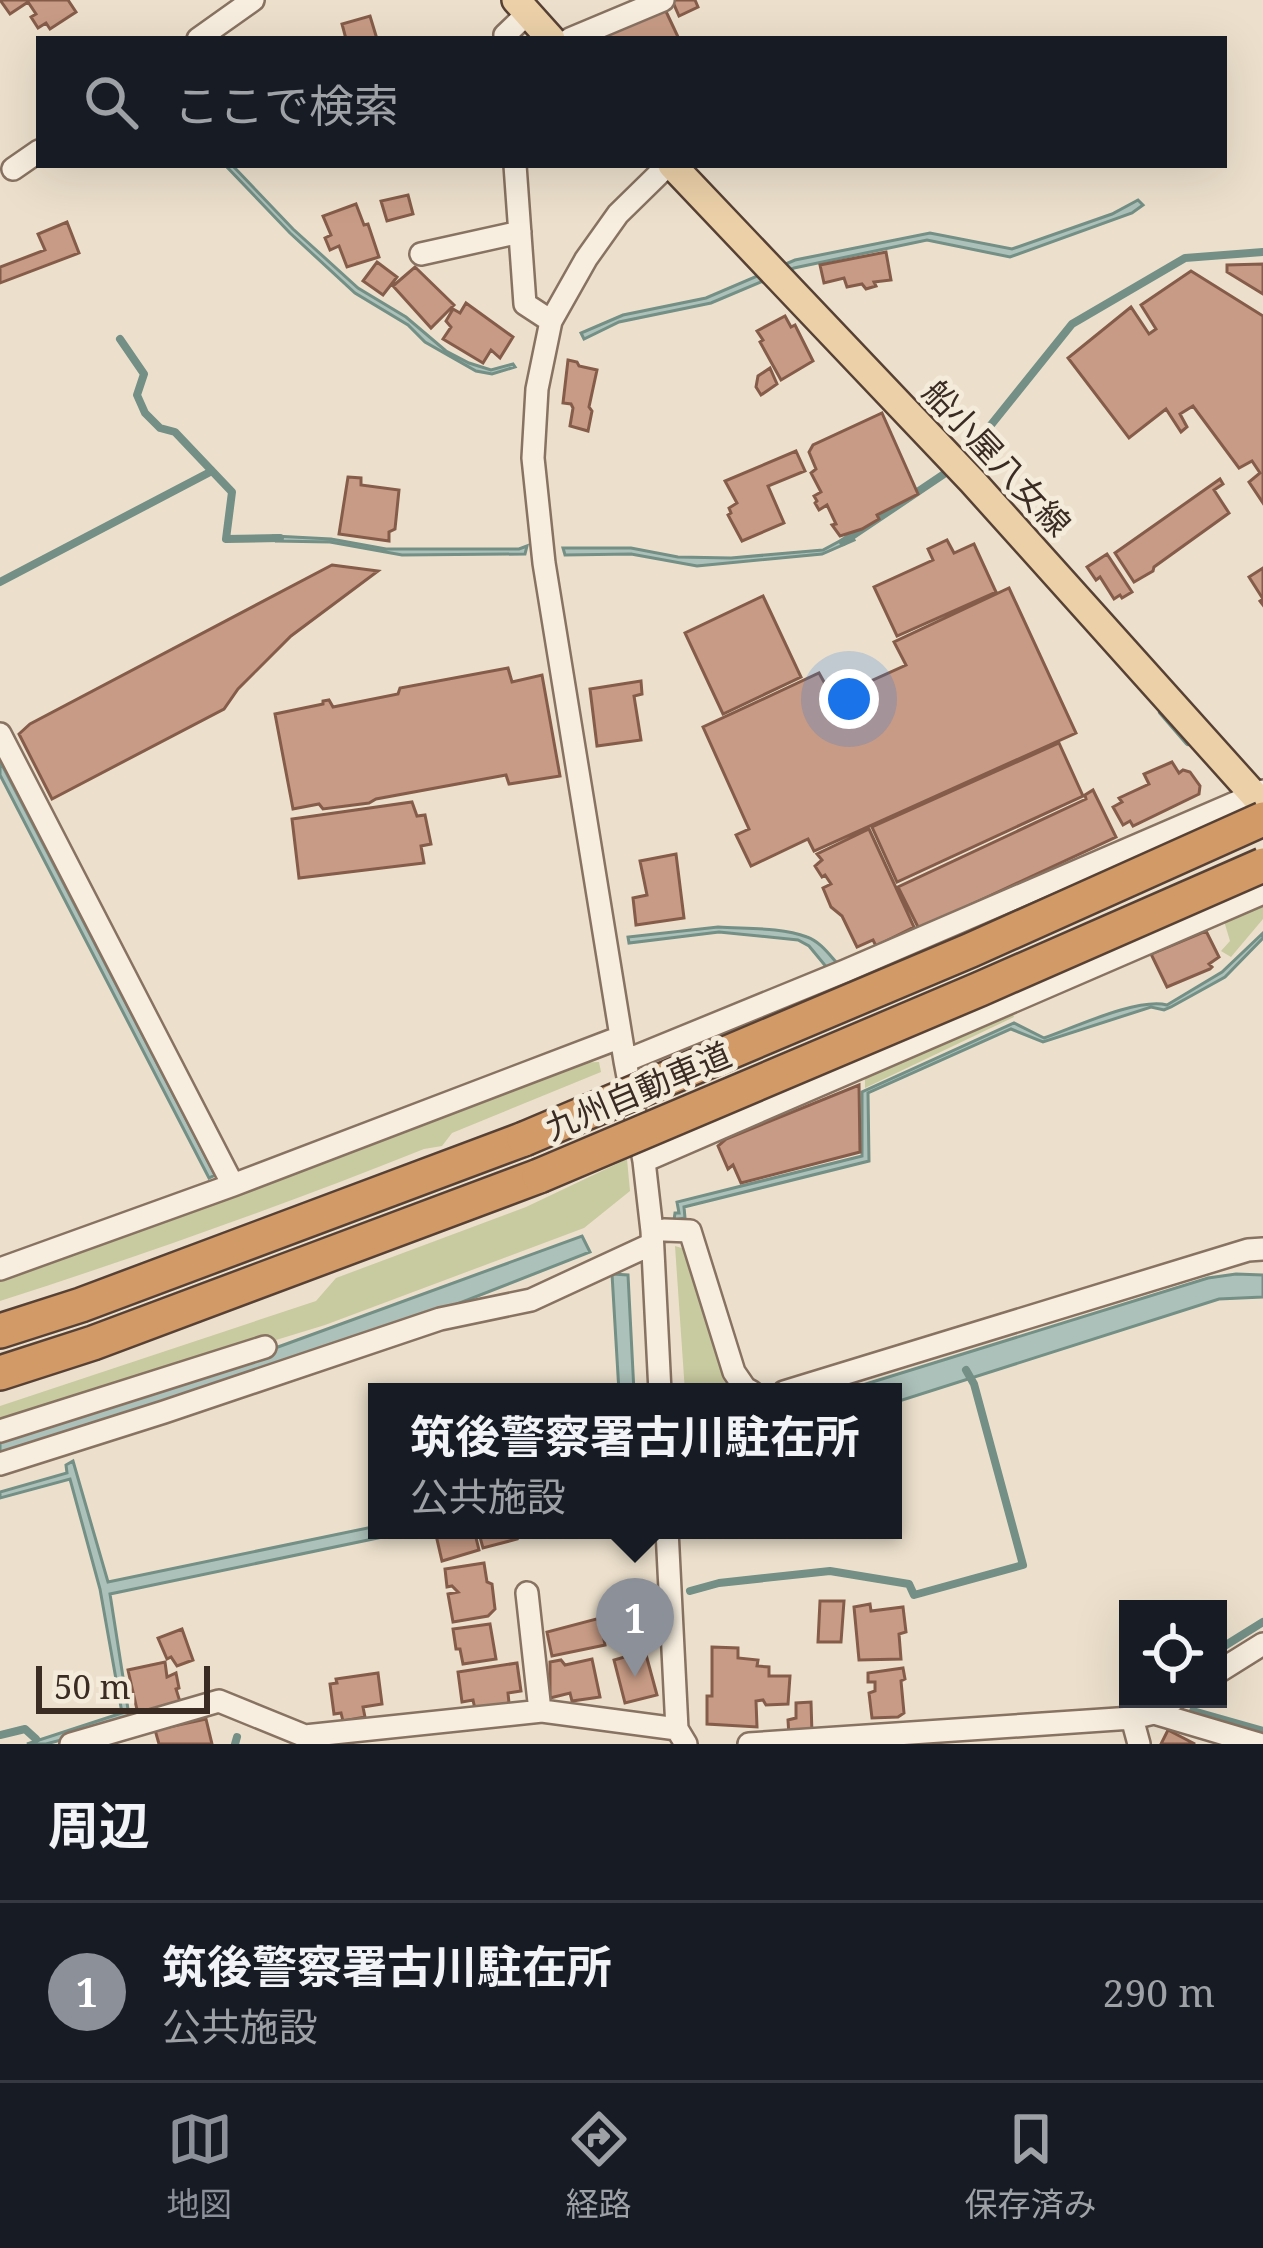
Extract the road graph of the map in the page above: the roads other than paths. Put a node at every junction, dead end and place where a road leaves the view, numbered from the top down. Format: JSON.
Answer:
{"nodes":[{"id":1,"x":254,"y":0,"type":"edge"},
{"id":2,"x":663,"y":0,"type":"edge"},
{"id":3,"x":522,"y":7,"type":"edge"},
{"id":4,"x":202,"y":36,"type":"edge"},
{"id":5,"x":505,"y":36,"type":"edge"},
{"id":6,"x":548,"y":36,"type":"edge"},
{"id":7,"x":578,"y":36,"type":"edge"},
{"id":8,"x":36,"y":153,"type":"edge"},
{"id":9,"x":515,"y":168,"type":"edge"},
{"id":10,"x":667,"y":168,"type":"edge"},
{"id":11,"x":673,"y":168,"type":"edge"},
{"id":12,"x":14,"y":169,"type":"dead end"},
{"id":13,"x":520,"y":232,"type":"junction"},
{"id":14,"x":421,"y":254,"type":"dead end"},
{"id":15,"x":551,"y":321,"type":"junction"},
{"id":16,"x":0,"y":734,"type":"edge"},
{"id":17,"x":1261,"y":803,"type":"edge"},
{"id":18,"x":1263,"y":865,"type":"edge"},
{"id":19,"x":1263,"y":893,"type":"edge"},
{"id":20,"x":621,"y":1037,"type":"junction"},
{"id":21,"x":625,"y":1061,"type":"junction"},
{"id":22,"x":644,"y":1161,"type":"junction"},
{"id":23,"x":233,"y":1185,"type":"junction"},
{"id":24,"x":658,"y":1237,"type":"junction"},
{"id":25,"x":1263,"y":1250,"type":"edge"},
{"id":26,"x":0,"y":1269,"type":"edge"},
{"id":27,"x":0,"y":1331,"type":"edge"},
{"id":28,"x":265,"y":1347,"type":"dead end"},
{"id":29,"x":0,"y":1373,"type":"edge"},
{"id":30,"x":659,"y":1383,"type":"edge"},
{"id":31,"x":742,"y":1383,"type":"edge"},
{"id":32,"x":813,"y":1383,"type":"edge"},
{"id":33,"x":0,"y":1431,"type":"edge"},
{"id":34,"x":0,"y":1463,"type":"edge"},
{"id":35,"x":668,"y":1539,"type":"edge"},
{"id":36,"x":527,"y":1593,"type":"dead end"},
{"id":37,"x":1263,"y":1644,"type":"edge"},
{"id":38,"x":1227,"y":1666,"type":"edge"},
{"id":39,"x":1157,"y":1708,"type":"edge"},
{"id":40,"x":540,"y":1711,"type":"junction"},
{"id":41,"x":1143,"y":1715,"type":"junction"},
{"id":42,"x":681,"y":1736,"type":"edge"},
{"id":43,"x":316,"y":1739,"type":"edge"},
{"id":44,"x":71,"y":1744,"type":"edge"},
{"id":45,"x":749,"y":1744,"type":"edge"},
{"id":46,"x":1139,"y":1744,"type":"edge"},
{"id":47,"x":1259,"y":1744,"type":"edge"}],
"edges":[{"from":1,"to":4,"type":"street"},
{"from":2,"to":7,"type":"street"},
{"from":3,"to":5,"type":"street"},
{"from":3,"to":6,"type":"main road"},
{"from":8,"to":12,"type":"street"},
{"from":9,"to":13,"type":"street"},
{"from":10,"to":15,"type":"street"},
{"from":11,"to":17,"type":"main road","name":"船小屋八女線"},
{"from":13,"to":14,"type":"street"},
{"from":13,"to":15,"type":"street"},
{"from":15,"to":20,"type":"street"},
{"from":16,"to":23,"type":"street"},
{"from":17,"to":21,"type":"street"},
{"from":17,"to":27,"type":"highway","name":"九州自動車道","bridge":true},
{"from":18,"to":29,"type":"highway","name":"九州自動車道","bridge":true},
{"from":19,"to":22,"type":"street"},
{"from":20,"to":21,"type":"street"},
{"from":20,"to":23,"type":"street"},
{"from":21,"to":22,"type":"street"},
{"from":22,"to":24,"type":"street"},
{"from":23,"to":26,"type":"street"},
{"from":24,"to":30,"type":"street"},
{"from":24,"to":31,"type":"street"},
{"from":24,"to":34,"type":"street"},
{"from":25,"to":32,"type":"street"},
{"from":28,"to":33,"type":"street"},
{"from":35,"to":42,"type":"street"},
{"from":36,"to":40,"type":"street"},
{"from":37,"to":38,"type":"street"},
{"from":39,"to":41,"type":"street"},
{"from":40,"to":42,"type":"street"},
{"from":40,"to":43,"type":"street"},
{"from":41,"to":45,"type":"street"},
{"from":41,"to":46,"type":"street"},
{"from":41,"to":47,"type":"street"},
{"from":43,"to":44,"type":"street"}]}
